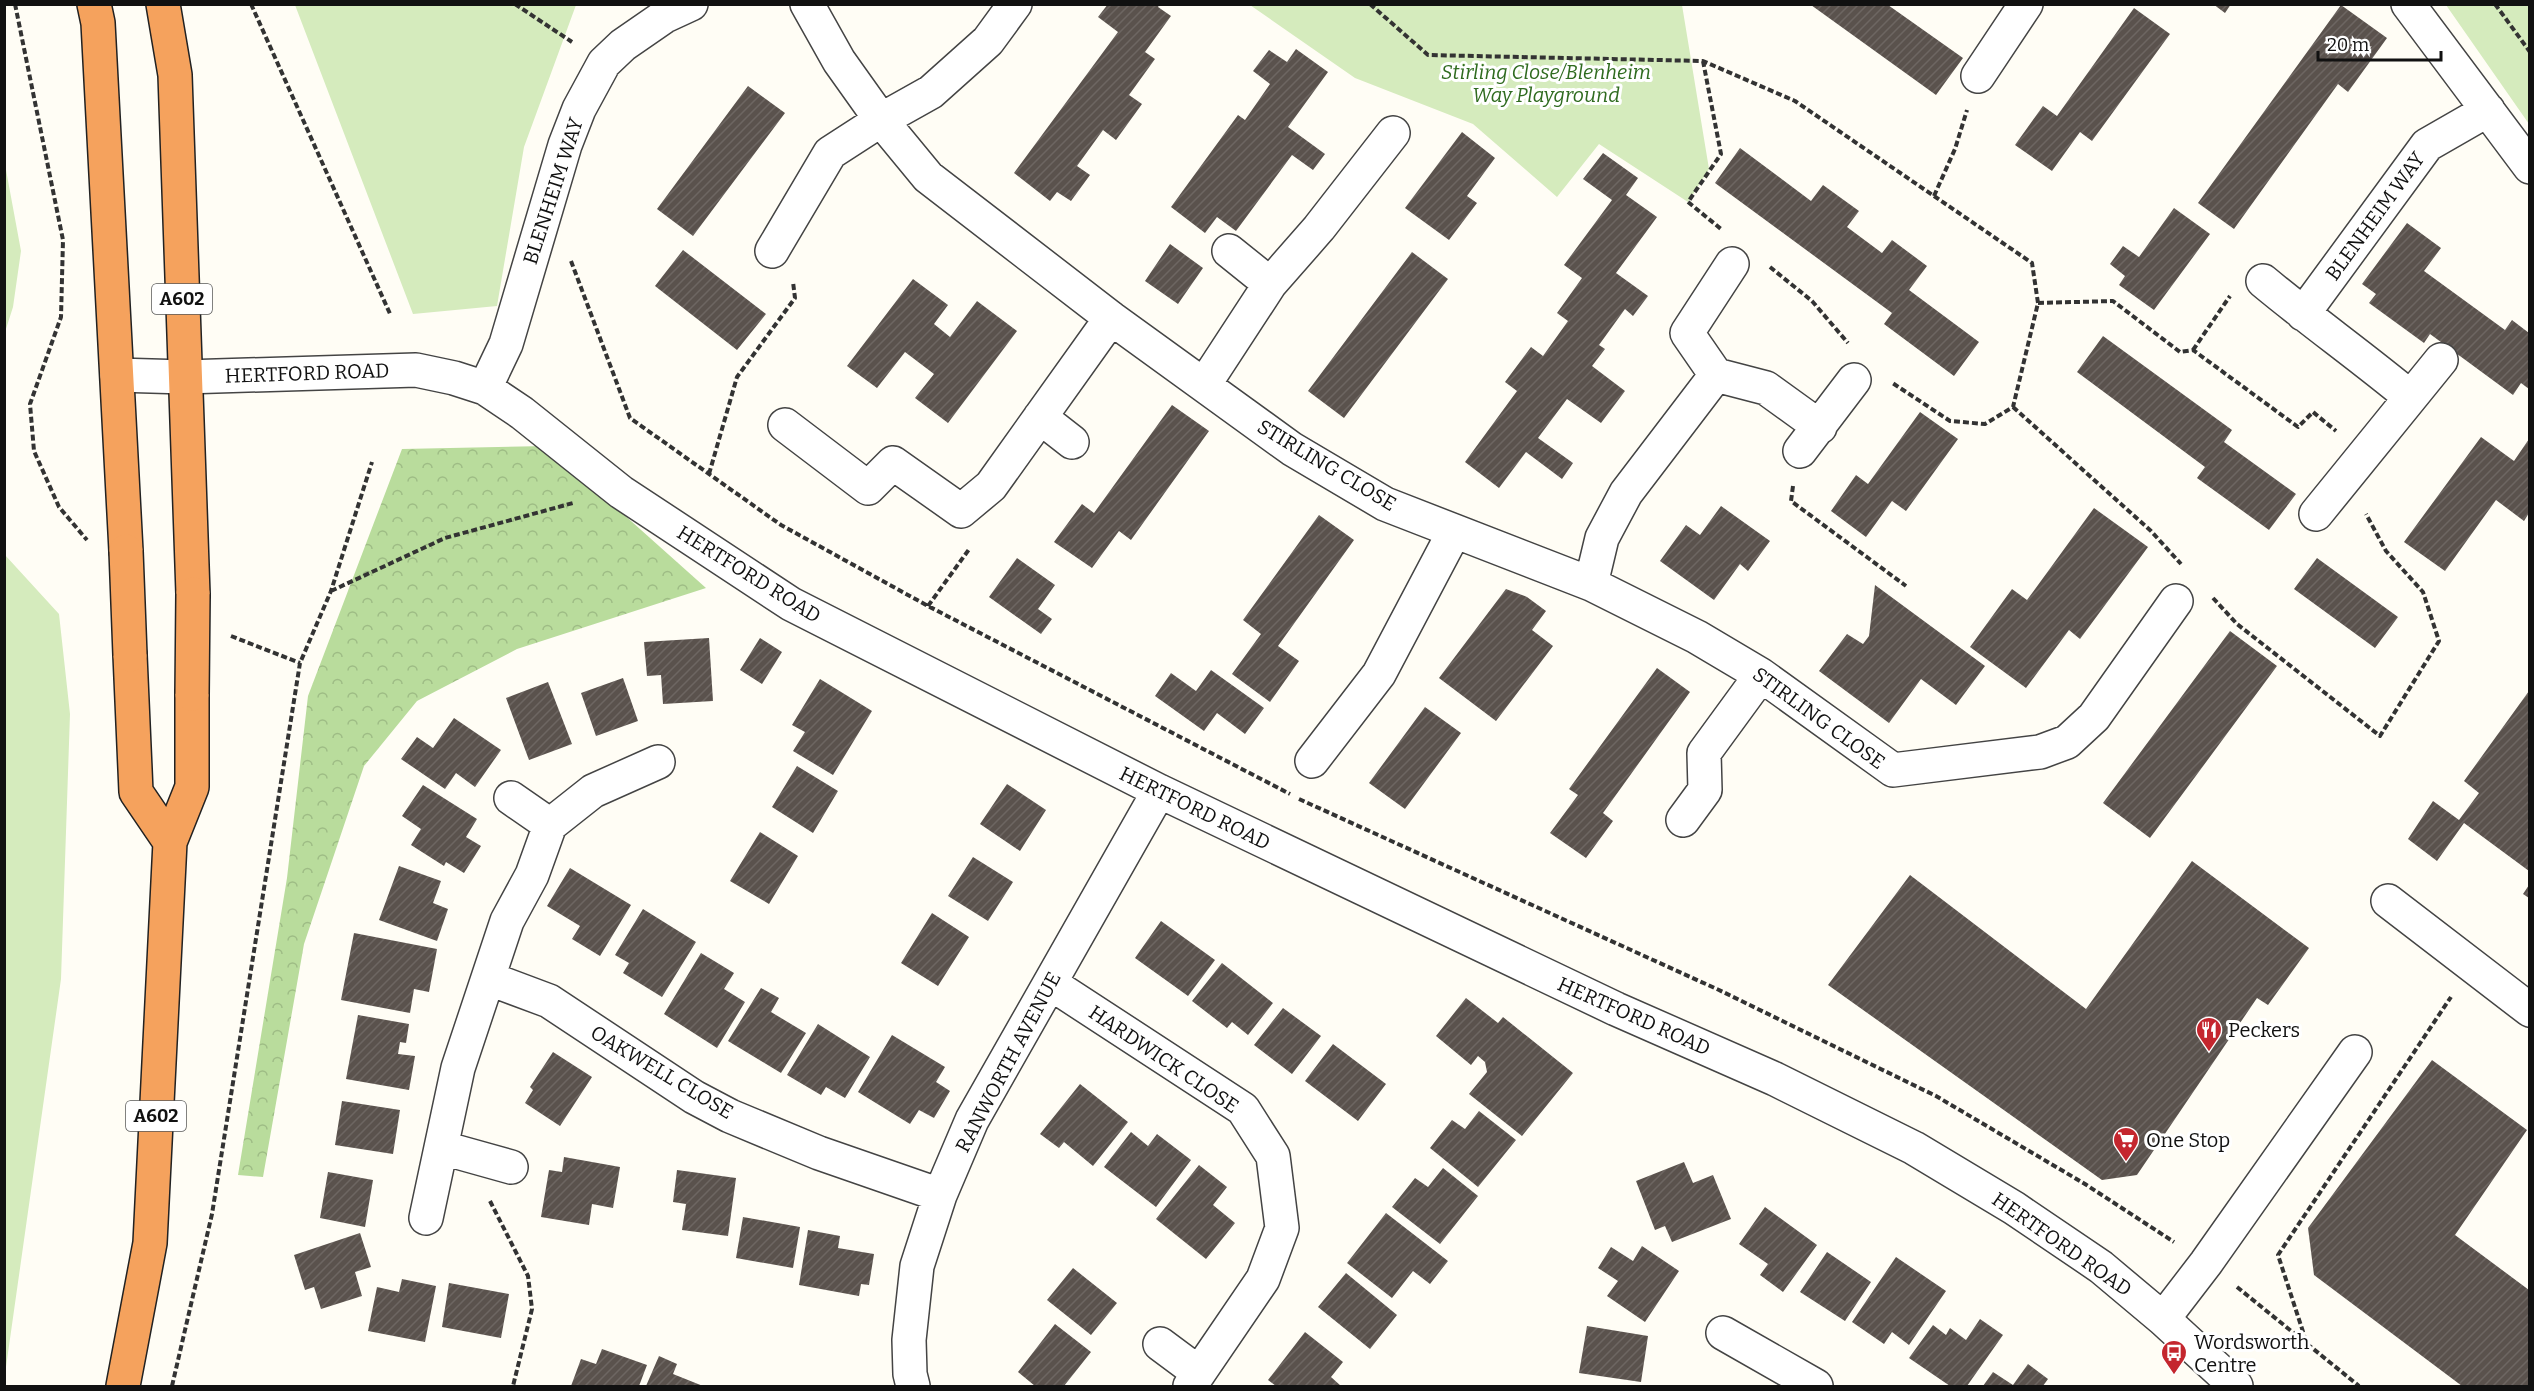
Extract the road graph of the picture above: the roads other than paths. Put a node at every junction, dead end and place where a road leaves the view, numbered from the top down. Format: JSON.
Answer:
{"nodes":[{"id":1,"x":94,"y":4,"type":"edge"},
{"id":2,"x":163,"y":4,"type":"edge"},
{"id":3,"x":691,"y":4,"type":"edge"},
{"id":4,"x":807,"y":4,"type":"edge"},
{"id":5,"x":2026,"y":4,"type":"edge"},
{"id":6,"x":2408,"y":4,"type":"edge"},
{"id":7,"x":1014,"y":5,"type":"edge"},
{"id":8,"x":1978,"y":76,"type":"road end"},
{"id":9,"x":2488,"y":110,"type":"junction"},
{"id":10,"x":881,"y":120,"type":"junction"},
{"id":11,"x":1393,"y":133,"type":"dead end"},
{"id":12,"x":2529,"y":167,"type":"edge"},
{"id":13,"x":772,"y":250,"type":"road end"},
{"id":14,"x":1229,"y":251,"type":"dead end"},
{"id":15,"x":1746,"y":262,"type":"road end"},
{"id":16,"x":2263,"y":281,"type":"road end"},
{"id":17,"x":1270,"y":284,"type":"junction"},
{"id":18,"x":2303,"y":314,"type":"junction"},
{"id":19,"x":1111,"y":318,"type":"junction"},
{"id":20,"x":2441,"y":360,"type":"dead end"},
{"id":21,"x":117,"y":375,"type":"junction"},
{"id":22,"x":1716,"y":375,"type":"junction"},
{"id":23,"x":185,"y":377,"type":"junction"},
{"id":24,"x":1854,"y":380,"type":"dead end"},
{"id":25,"x":1204,"y":385,"type":"junction"},
{"id":26,"x":485,"y":388,"type":"junction"},
{"id":27,"x":2410,"y":397,"type":"junction"},
{"id":28,"x":1040,"y":417,"type":"junction"},
{"id":29,"x":785,"y":425,"type":"dead end"},
{"id":30,"x":1072,"y":442,"type":"dead end"},
{"id":31,"x":2316,"y":514,"type":"dead end"},
{"id":32,"x":1454,"y":532,"type":"junction"},
{"id":33,"x":1591,"y":584,"type":"junction"},
{"id":34,"x":2176,"y":601,"type":"dead end"},
{"id":35,"x":1761,"y":675,"type":"junction"},
{"id":36,"x":1312,"y":761,"type":"dead end"},
{"id":37,"x":658,"y":762,"type":"dead end"},
{"id":38,"x":1159,"y":791,"type":"junction"},
{"id":39,"x":511,"y":798,"type":"dead end"},
{"id":40,"x":1683,"y":820,"type":"dead end"},
{"id":41,"x":550,"y":825,"type":"junction"},
{"id":42,"x":170,"y":842,"type":"junction"},
{"id":43,"x":2388,"y":901,"type":"dead end"},
{"id":44,"x":490,"y":979,"type":"junction"},
{"id":45,"x":1050,"y":983,"type":"junction"},
{"id":46,"x":2529,"y":1010,"type":"edge"},
{"id":47,"x":2355,"y":1052,"type":"dead end"},
{"id":48,"x":451,"y":1150,"type":"junction"},
{"id":49,"x":511,"y":1167,"type":"dead end"},
{"id":50,"x":940,"y":1196,"type":"junction"},
{"id":51,"x":426,"y":1218,"type":"dead end"},
{"id":52,"x":2163,"y":1319,"type":"junction"},
{"id":53,"x":1723,"y":1333,"type":"dead end"},
{"id":54,"x":1160,"y":1344,"type":"dead end"},
{"id":55,"x":1779,"y":1377,"type":"edge"},
{"id":56,"x":1195,"y":1379,"type":"edge"},
{"id":57,"x":123,"y":1386,"type":"edge"},
{"id":58,"x":913,"y":1386,"type":"edge"},
{"id":59,"x":1816,"y":1386,"type":"edge"},
{"id":60,"x":2236,"y":1386,"type":"edge"}],
"edges":[{"from":1,"to":21,"type":"highway"},
{"from":2,"to":23,"type":"highway","number":"A602"},
{"from":3,"to":26,"type":"street","name":"BLENHEIM WAY"},
{"from":4,"to":10,"type":"street","name":"STIRLING CLOSE"},
{"from":5,"to":8,"type":"street"},
{"from":6,"to":9,"type":"street"},
{"from":7,"to":10,"type":"street"},
{"from":9,"to":12,"type":"street"},
{"from":9,"to":18,"type":"street","name":"BLENHEIM WAY"},
{"from":10,"to":13,"type":"street"},
{"from":10,"to":19,"type":"street","name":"STIRLING CLOSE"},
{"from":11,"to":17,"type":"street"},
{"from":14,"to":17,"type":"street"},
{"from":15,"to":22,"type":"street"},
{"from":16,"to":18,"type":"street"},
{"from":17,"to":25,"type":"street"},
{"from":18,"to":27,"type":"street"},
{"from":19,"to":25,"type":"street","name":"STIRLING CLOSE"},
{"from":19,"to":28,"type":"street"},
{"from":20,"to":27,"type":"street"},
{"from":21,"to":23,"type":"street","name":"HERTFORD ROAD"},
{"from":21,"to":42,"type":"highway","bridge":true},
{"from":22,"to":24,"type":"street"},
{"from":22,"to":33,"type":"street"},
{"from":23,"to":26,"type":"street","name":"HERTFORD ROAD"},
{"from":23,"to":42,"type":"highway","number":"A602","bridge":true},
{"from":25,"to":32,"type":"street","name":"STIRLING CLOSE"},
{"from":26,"to":38,"type":"street","name":"HERTFORD ROAD"},
{"from":27,"to":31,"type":"street"},
{"from":28,"to":29,"type":"street"},
{"from":28,"to":30,"type":"street"},
{"from":32,"to":33,"type":"street","name":"STIRLING CLOSE"},
{"from":32,"to":36,"type":"street"},
{"from":33,"to":35,"type":"street","name":"STIRLING CLOSE"},
{"from":34,"to":35,"type":"street","name":"STIRLING CLOSE"},
{"from":35,"to":40,"type":"street"},
{"from":37,"to":41,"type":"street"},
{"from":38,"to":45,"type":"street","name":"RANWORTH AVENUE"},
{"from":38,"to":52,"type":"street","name":"HERTFORD ROAD"},
{"from":39,"to":41,"type":"street"},
{"from":41,"to":44,"type":"street"},
{"from":42,"to":57,"type":"highway","number":"A602"},
{"from":43,"to":46,"type":"street"},
{"from":44,"to":48,"type":"street"},
{"from":44,"to":50,"type":"street","name":"OAKWELL CLOSE"},
{"from":45,"to":50,"type":"street","name":"RANWORTH AVENUE"},
{"from":45,"to":56,"type":"street","name":"HARDWICK CLOSE"},
{"from":47,"to":52,"type":"street"},
{"from":48,"to":49,"type":"street"},
{"from":48,"to":51,"type":"street"},
{"from":50,"to":58,"type":"street","name":"RANWORTH AVENUE"},
{"from":52,"to":60,"type":"street","name":"HERTFORD ROAD"},
{"from":53,"to":55,"type":"street"},
{"from":54,"to":56,"type":"street","name":"HARDWICK CLOSE"},
{"from":55,"to":59,"type":"street"}]}
